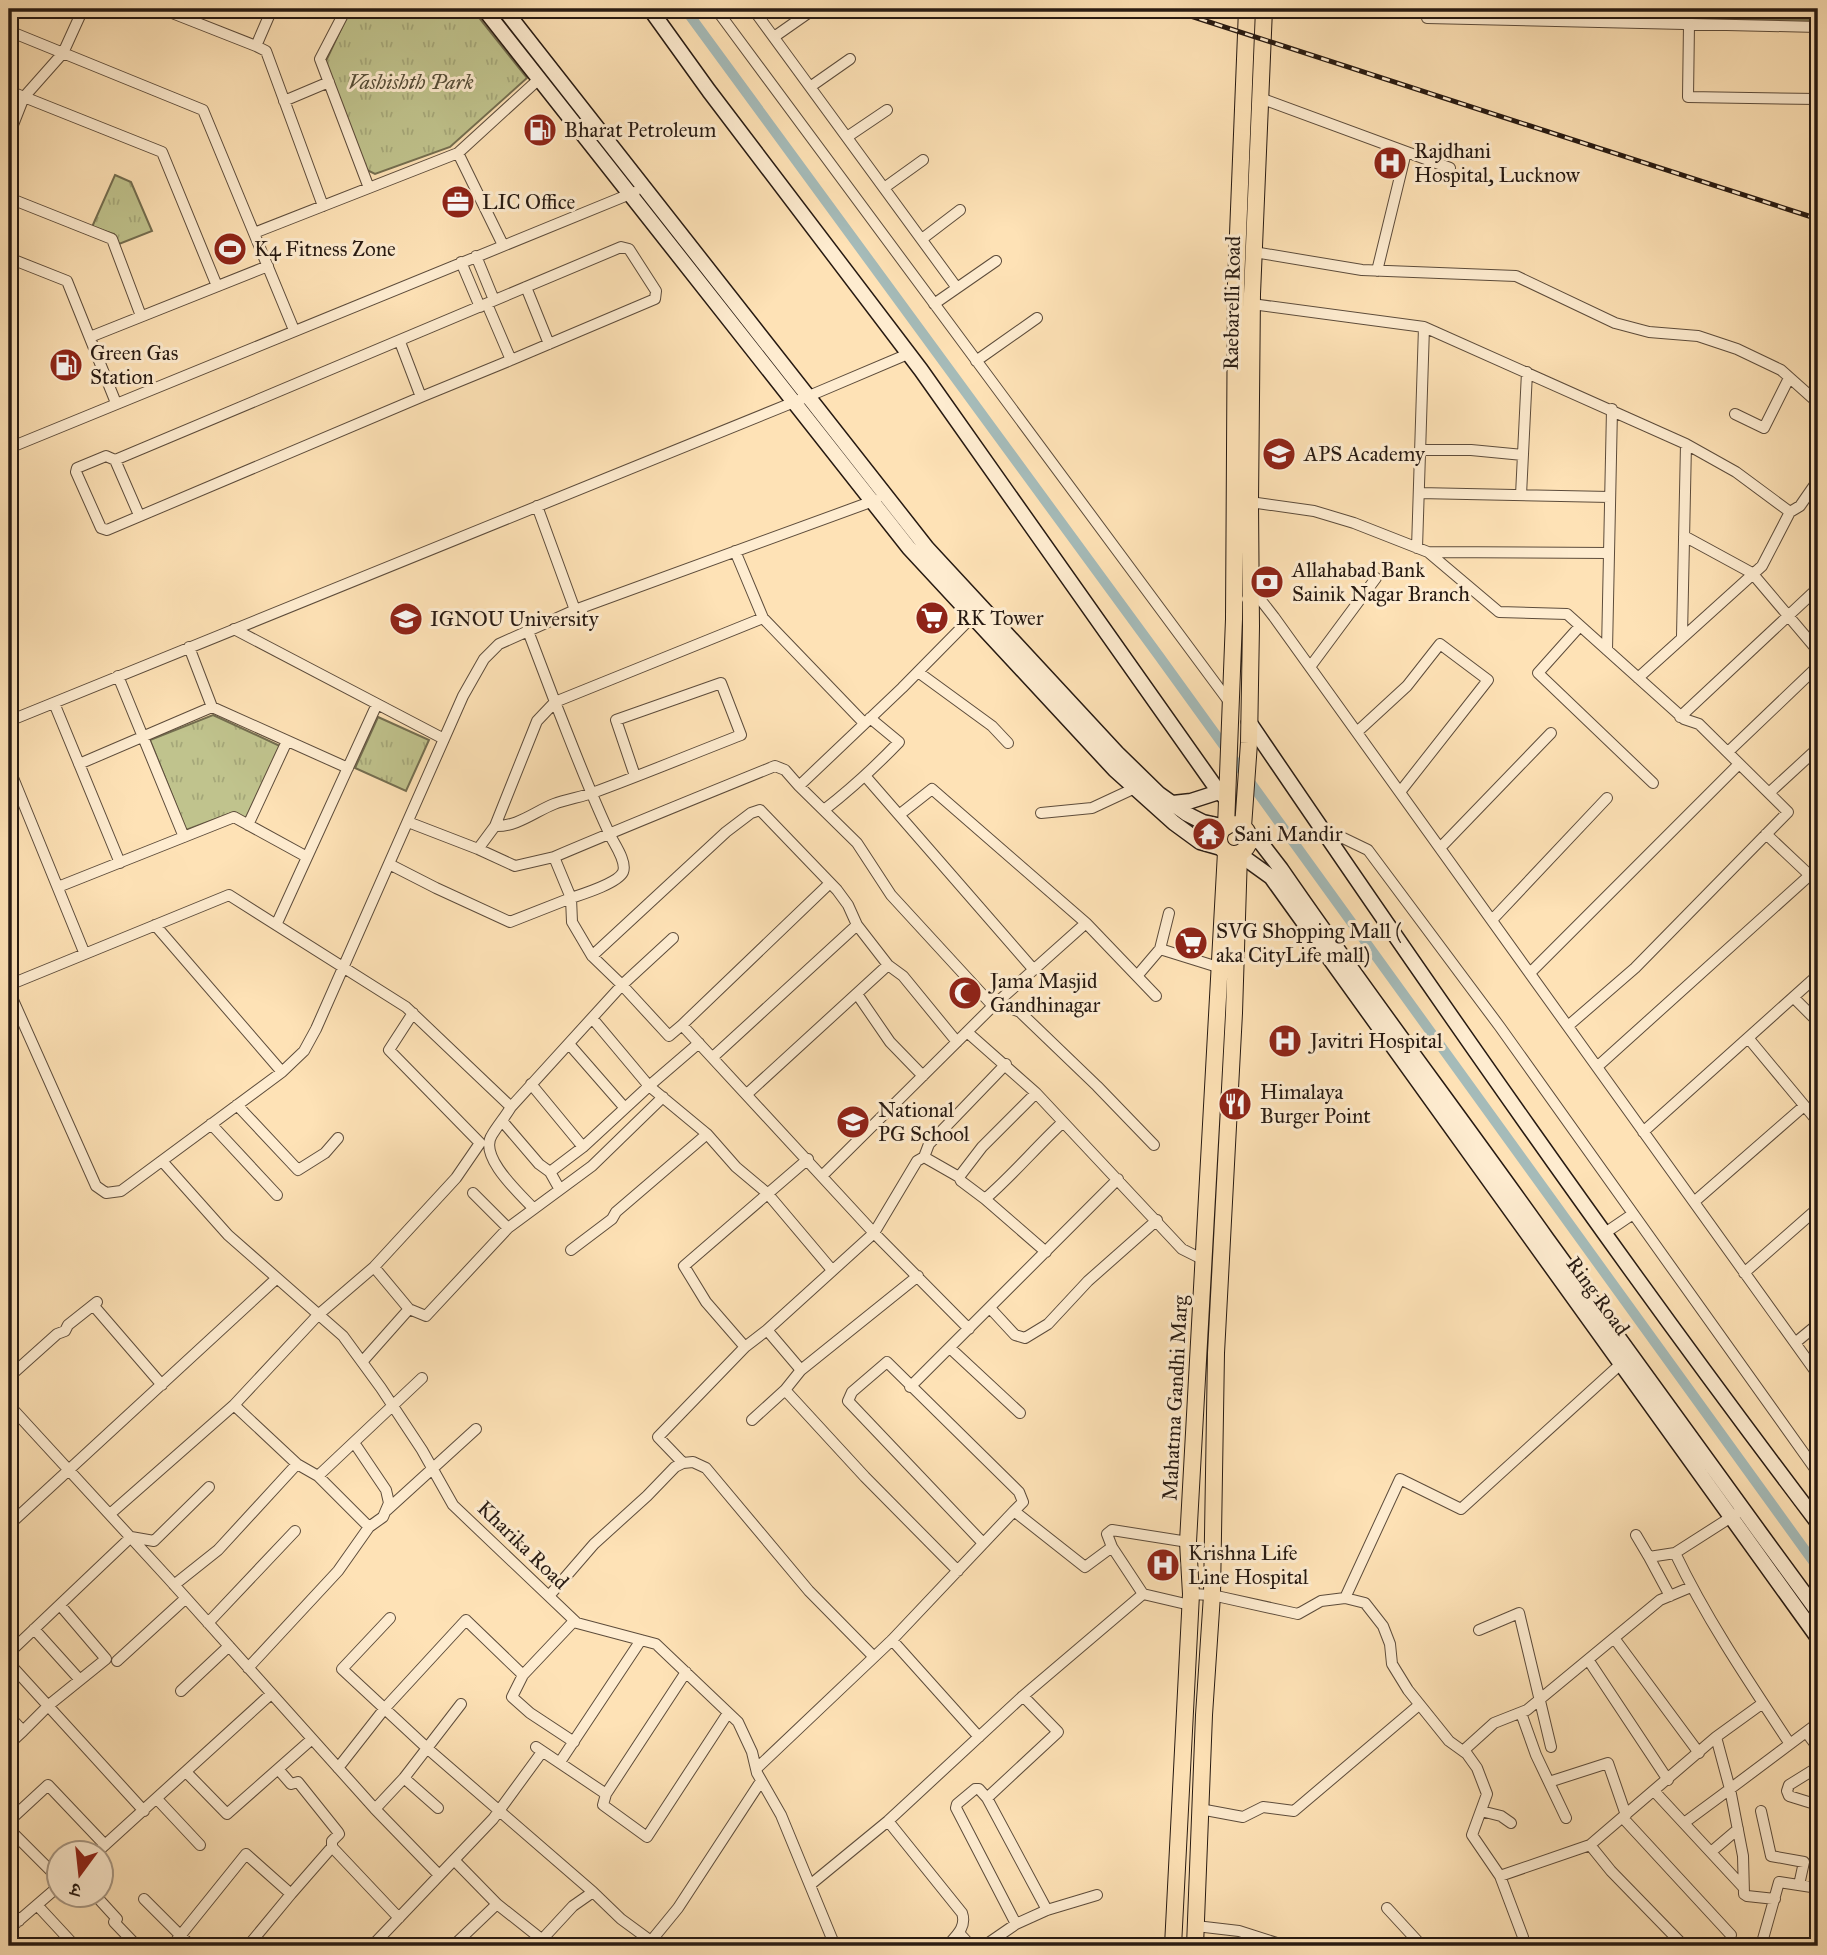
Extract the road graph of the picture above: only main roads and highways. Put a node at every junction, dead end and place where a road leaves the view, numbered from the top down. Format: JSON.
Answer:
{"nodes":[{"id":1,"x":1247,"y":9,"type":"edge"},
{"id":2,"x":1264,"y":9,"type":"edge"},
{"id":3,"x":1242,"y":599,"type":"junction"},
{"id":4,"x":1226,"y":827,"type":"junction"},
{"id":5,"x":1246,"y":832,"type":"junction"},
{"id":6,"x":1229,"y":851,"type":"junction"},
{"id":7,"x":1173,"y":1946,"type":"edge"},
{"id":8,"x":1195,"y":1946,"type":"edge"}],
"edges":[{"from":1,"to":3,"type":"main road"},
{"from":2,"to":3,"type":"main road","name":"Raebarelli Road"},
{"from":3,"to":4,"type":"main road"},
{"from":3,"to":5,"type":"main road"},
{"from":4,"to":5,"type":"main road"},
{"from":4,"to":6,"type":"main road"},
{"from":5,"to":6,"type":"main road"},
{"from":6,"to":7,"type":"main road","name":"Mahatma Gandhi Marg"},
{"from":6,"to":8,"type":"main road"}]}
